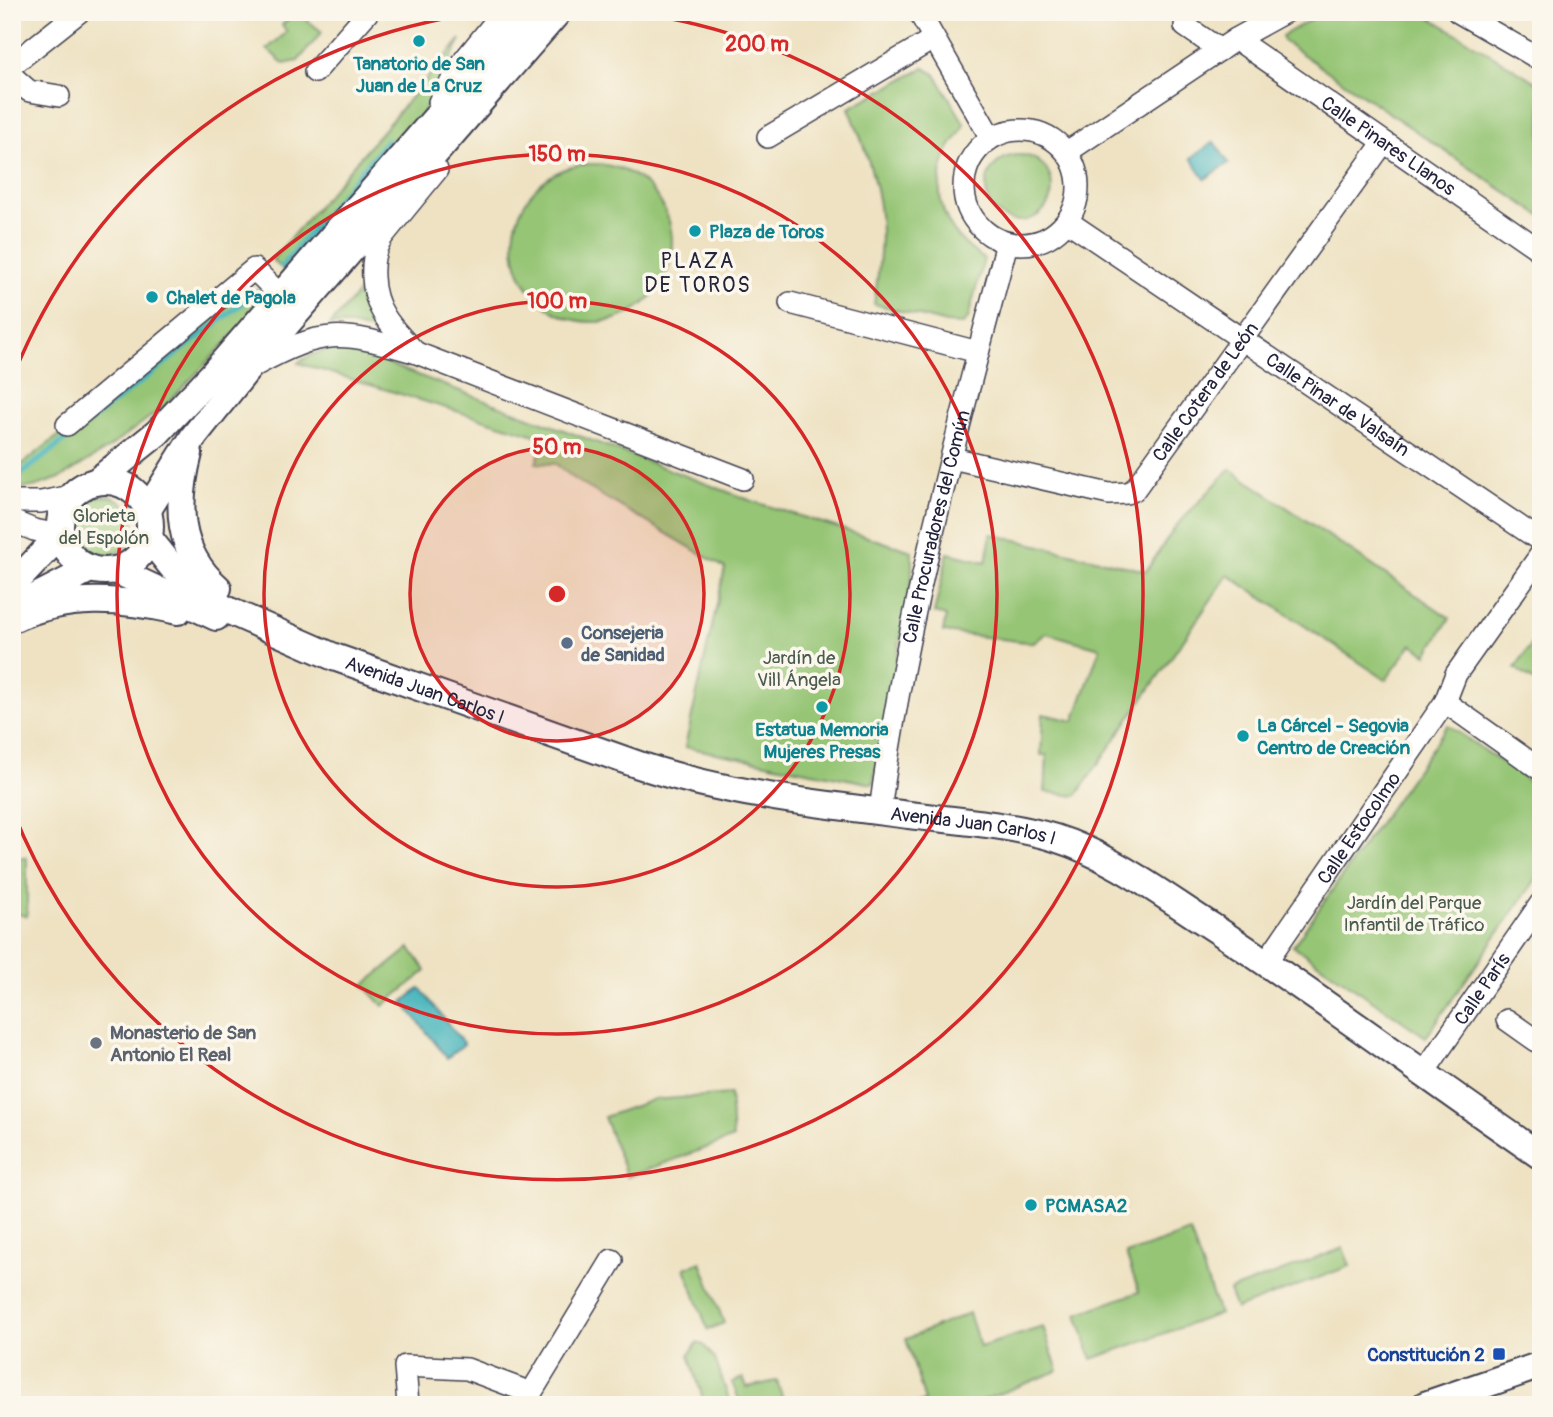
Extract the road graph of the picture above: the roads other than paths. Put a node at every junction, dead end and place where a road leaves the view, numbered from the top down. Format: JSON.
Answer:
{"nodes":[{"id":1,"x":79,"y":12,"type":"edge"},
{"id":2,"x":368,"y":12,"type":"edge"},
{"id":3,"x":503,"y":12,"type":"edge"},
{"id":4,"x":528,"y":12,"type":"edge"},
{"id":5,"x":558,"y":12,"type":"edge"},
{"id":6,"x":919,"y":12,"type":"edge"},
{"id":7,"x":1285,"y":12,"type":"edge"},
{"id":8,"x":1458,"y":12,"type":"edge"},
{"id":9,"x":1185,"y":26,"type":"dead end"},
{"id":10,"x":933,"y":39,"type":"junction"},
{"id":11,"x":1228,"y":45,"type":"junction"},
{"id":12,"x":1541,"y":60,"type":"edge"},
{"id":13,"x":12,"y":65,"type":"edge"},
{"id":14,"x":315,"y":72,"type":"dead end"},
{"id":15,"x":12,"y":76,"type":"edge"},
{"id":16,"x":59,"y":96,"type":"dead end"},
{"id":17,"x":466,"y":117,"type":"junction"},
{"id":18,"x":768,"y":137,"type":"dead end"},
{"id":19,"x":991,"y":138,"type":"junction"},
{"id":20,"x":1384,"y":142,"type":"junction"},
{"id":21,"x":411,"y":149,"type":"junction"},
{"id":22,"x":1067,"y":152,"type":"junction"},
{"id":23,"x":1067,"y":221,"type":"junction"},
{"id":24,"x":1007,"y":243,"type":"junction"},
{"id":25,"x":1541,"y":251,"type":"edge"},
{"id":26,"x":274,"y":289,"type":"dead end"},
{"id":27,"x":790,"y":303,"type":"dead end"},
{"id":28,"x":1244,"y":339,"type":"junction"},
{"id":29,"x":414,"y":352,"type":"junction"},
{"id":30,"x":978,"y":352,"type":"junction"},
{"id":31,"x":246,"y":371,"type":"junction"},
{"id":32,"x":67,"y":425,"type":"dead end"},
{"id":33,"x":194,"y":436,"type":"junction"},
{"id":34,"x":952,"y":458,"type":"junction"},
{"id":35,"x":743,"y":479,"type":"dead end"},
{"id":36,"x":96,"y":482,"type":"junction"},
{"id":37,"x":71,"y":496,"type":"junction"},
{"id":38,"x":12,"y":502,"type":"edge"},
{"id":39,"x":12,"y":521,"type":"edge"},
{"id":40,"x":148,"y":524,"type":"junction"},
{"id":41,"x":60,"y":535,"type":"junction"},
{"id":42,"x":1541,"y":541,"type":"edge"},
{"id":43,"x":1541,"y":554,"type":"edge"},
{"id":44,"x":102,"y":569,"type":"junction"},
{"id":45,"x":12,"y":586,"type":"edge"},
{"id":46,"x":12,"y":612,"type":"edge"},
{"id":47,"x":12,"y":619,"type":"edge"},
{"id":48,"x":226,"y":622,"type":"junction"},
{"id":49,"x":334,"y":657,"type":"junction"},
{"id":50,"x":1445,"y":702,"type":"junction"},
{"id":51,"x":1541,"y":770,"type":"edge"},
{"id":52,"x":880,"y":811,"type":"junction"},
{"id":53,"x":1541,"y":903,"type":"edge"},
{"id":54,"x":1266,"y":962,"type":"junction"},
{"id":55,"x":1507,"y":1020,"type":"dead end"},
{"id":56,"x":1541,"y":1044,"type":"edge"},
{"id":57,"x":1422,"y":1075,"type":"junction"},
{"id":58,"x":1541,"y":1156,"type":"edge"},
{"id":59,"x":611,"y":1260,"type":"dead end"},
{"id":60,"x":1541,"y":1365,"type":"edge"},
{"id":61,"x":527,"y":1399,"type":"edge"},
{"id":62,"x":1458,"y":1399,"type":"edge"},
{"id":63,"x":408,"y":1405,"type":"edge"},
{"id":64,"x":1425,"y":1405,"type":"edge"}],
"edges":[{"from":1,"to":13,"type":"street"},
{"from":2,"to":14,"type":"street"},
{"from":3,"to":21,"type":"street"},
{"from":4,"to":21,"type":"main road"},
{"from":5,"to":17,"type":"main road"},
{"from":6,"to":10,"type":"street"},
{"from":7,"to":11,"type":"street"},
{"from":8,"to":12,"type":"street"},
{"from":9,"to":11,"type":"street","name":"Calle Pinares Llanos"},
{"from":10,"to":18,"type":"street"},
{"from":10,"to":19,"type":"street"},
{"from":11,"to":20,"type":"street","name":"Calle Pinares Llanos"},
{"from":11,"to":22,"type":"street"},
{"from":15,"to":16,"type":"street"},
{"from":17,"to":29,"type":"street"},
{"from":17,"to":31,"type":"main road"},
{"from":19,"to":22,"type":"street"},
{"from":19,"to":24,"type":"street"},
{"from":20,"to":25,"type":"street","name":"Calle Pinares Llanos"},
{"from":20,"to":28,"type":"street","name":"Calle Cotera de León"},
{"from":21,"to":36,"type":"main road"},
{"from":22,"to":23,"type":"street"},
{"from":23,"to":24,"type":"street"},
{"from":23,"to":28,"type":"street","name":"Calle Pinar de Valsaín"},
{"from":24,"to":30,"type":"street","name":"Calle Procuradores del Común"},
{"from":26,"to":32,"type":"street"},
{"from":27,"to":30,"type":"street"},
{"from":28,"to":34,"type":"street","name":"Calle Cotera de León"},
{"from":28,"to":42,"type":"street","name":"Calle Pinar de Valsaín"},
{"from":29,"to":31,"type":"street"},
{"from":29,"to":35,"type":"street"},
{"from":30,"to":34,"type":"street","name":"Calle Procuradores del Común"},
{"from":31,"to":33,"type":"main road"},
{"from":33,"to":40,"type":"main road"},
{"from":33,"to":49,"type":"main road"},
{"from":34,"to":52,"type":"street","name":"Calle Procuradores del Común"},
{"from":36,"to":37,"type":"main road"},
{"from":36,"to":40,"type":"main road"},
{"from":37,"to":38,"type":"street"},
{"from":37,"to":41,"type":"main road"},
{"from":39,"to":41,"type":"street"},
{"from":40,"to":44,"type":"main road"},
{"from":40,"to":49,"type":"main road","name":"Avenida Juan Carlos I"},
{"from":41,"to":44,"type":"main road"},
{"from":41,"to":45,"type":"main road"},
{"from":43,"to":50,"type":"street","name":"Calle Estocolmo"},
{"from":44,"to":46,"type":"main road"},
{"from":44,"to":48,"type":"main road","name":"Avenida Juan Carlos I"},
{"from":47,"to":48,"type":"main road"},
{"from":48,"to":49,"type":"main road","name":"Avenida Juan Carlos I"},
{"from":49,"to":52,"type":"main road","name":"Avenida Juan Carlos I"},
{"from":50,"to":51,"type":"street"},
{"from":50,"to":54,"type":"street","name":"Calle Estocolmo"},
{"from":52,"to":54,"type":"main road","name":"Avenida Juan Carlos I"},
{"from":53,"to":57,"type":"street","name":"Calle París"},
{"from":54,"to":57,"type":"main road","name":"Avenida Juan Carlos I"},
{"from":55,"to":56,"type":"street"},
{"from":57,"to":58,"type":"main road","name":"Avenida Juan Carlos I"},
{"from":59,"to":61,"type":"street"},
{"from":60,"to":62,"type":"main road"},
{"from":61,"to":63,"type":"street"},
{"from":62,"to":64,"type":"main road"}]}
